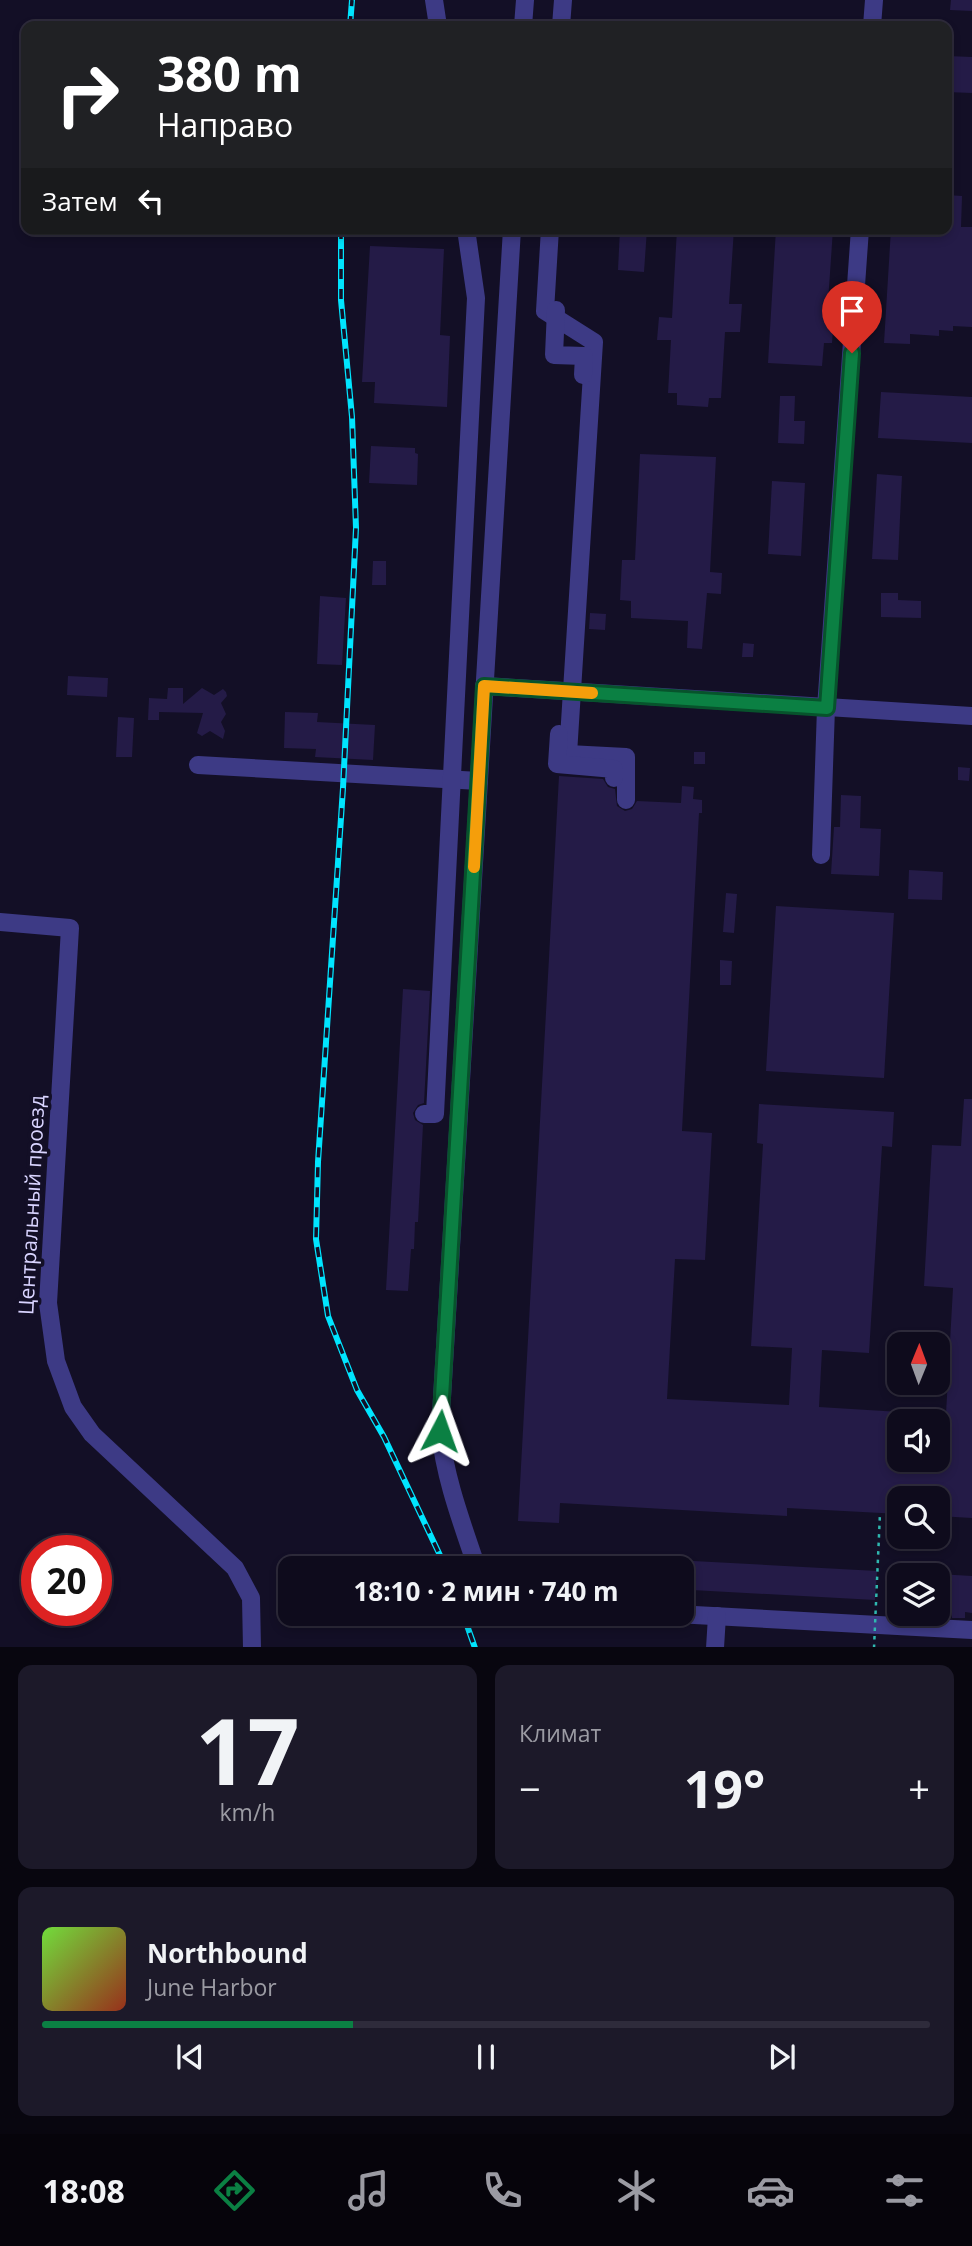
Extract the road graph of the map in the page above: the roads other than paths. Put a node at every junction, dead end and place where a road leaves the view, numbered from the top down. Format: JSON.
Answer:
{"nodes":[{"id":1,"x":434,"y":0,"type":"edge"},
{"id":2,"x":525,"y":0,"type":"edge"},
{"id":3,"x":563,"y":0,"type":"edge"},
{"id":4,"x":572,"y":0,"type":"edge"},
{"id":5,"x":874,"y":0,"type":"edge"},
{"id":6,"x":437,"y":21,"type":"edge"},
{"id":7,"x":523,"y":21,"type":"edge"},
{"id":8,"x":561,"y":21,"type":"edge"},
{"id":9,"x":570,"y":21,"type":"edge"},
{"id":10,"x":873,"y":21,"type":"edge"},
{"id":11,"x":467,"y":235,"type":"edge"},
{"id":12,"x":512,"y":235,"type":"edge"},
{"id":13,"x":550,"y":235,"type":"edge"},
{"id":14,"x":560,"y":235,"type":"edge"},
{"id":15,"x":860,"y":235,"type":"edge"},
{"id":16,"x":484,"y":686,"type":"junction"},
{"id":17,"x":827,"y":708,"type":"junction"},
{"id":18,"x":972,"y":716,"type":"edge"},
{"id":19,"x":198,"y":765,"type":"dead end"},
{"id":20,"x":614,"y":778,"type":"dead end"},
{"id":21,"x":479,"y":780,"type":"junction"},
{"id":22,"x":626,"y":800,"type":"dead end"},
{"id":23,"x":821,"y":855,"type":"dead end"},
{"id":24,"x":0,"y":922,"type":"edge"},
{"id":25,"x":424,"y":1114,"type":"dead end"},
{"id":26,"x":473,"y":1556,"type":"edge"},
{"id":27,"x":694,"y":1615,"type":"edge"},
{"id":28,"x":717,"y":1616,"type":"junction"},
{"id":29,"x":972,"y":1630,"type":"edge"},
{"id":30,"x":253,"y":1647,"type":"edge"},
{"id":31,"x":715,"y":1647,"type":"edge"}],
"edges":[{"from":1,"to":6,"type":"street"},
{"from":2,"to":7,"type":"street"},
{"from":3,"to":8,"type":"street"},
{"from":4,"to":9,"type":"street"},
{"from":5,"to":10,"type":"street"},
{"from":11,"to":25,"type":"street","bridge":true},
{"from":12,"to":16,"type":"street"},
{"from":13,"to":22,"type":"street","bridge":true},
{"from":14,"to":20,"type":"street","bridge":true},
{"from":15,"to":17,"type":"street"},
{"from":16,"to":17,"type":"street"},
{"from":16,"to":21,"type":"street"},
{"from":17,"to":18,"type":"street"},
{"from":17,"to":23,"type":"street"},
{"from":19,"to":21,"type":"street"},
{"from":21,"to":26,"type":"street"},
{"from":24,"to":30,"type":"street","name":"Центральный проезд"},
{"from":27,"to":28,"type":"street"},
{"from":28,"to":29,"type":"street"},
{"from":28,"to":31,"type":"street"}]}
